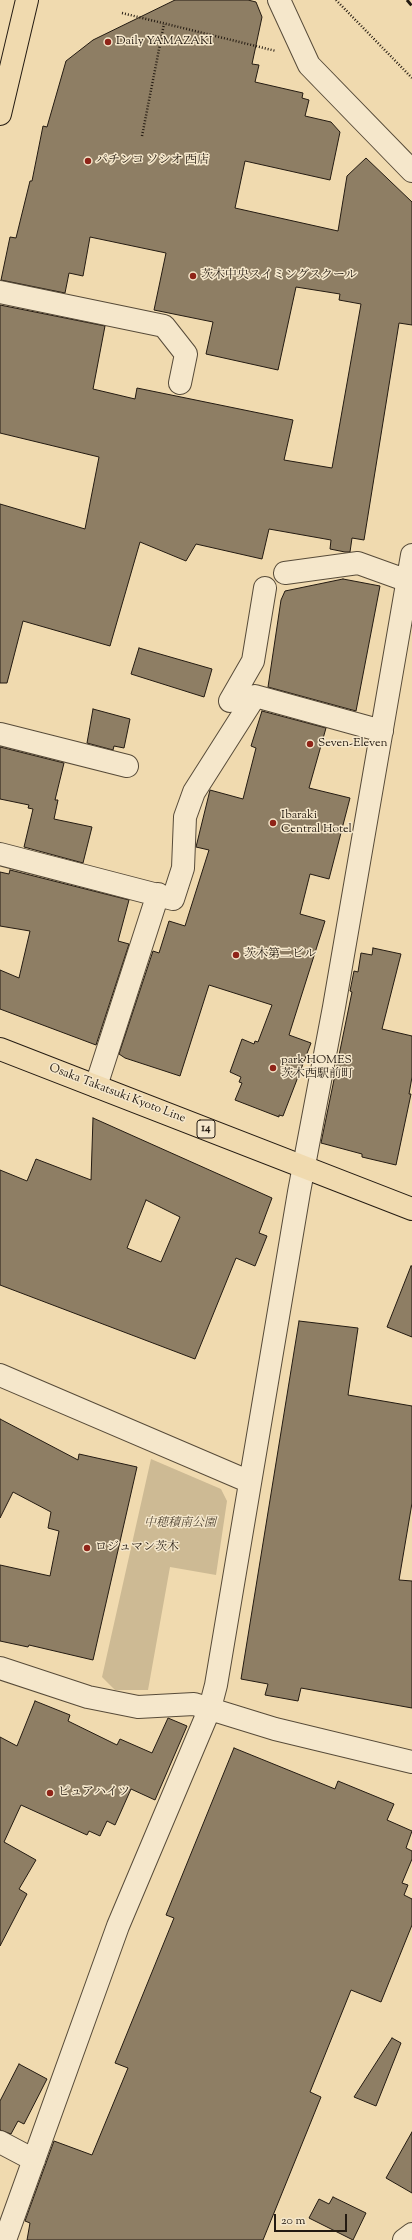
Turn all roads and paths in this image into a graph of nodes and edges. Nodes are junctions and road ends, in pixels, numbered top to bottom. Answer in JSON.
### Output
{"nodes":[{"id":1,"x":27,"y":0,"type":"edge"},
{"id":2,"x":279,"y":0,"type":"edge"},
{"id":3,"x":336,"y":0,"type":"edge"},
{"id":4,"x":122,"y":13,"type":"dead end"},
{"id":5,"x":164,"y":24,"type":"junction"},
{"id":6,"x":279,"y":52,"type":"dead end"},
{"id":7,"x":412,"y":78,"type":"edge"},
{"id":8,"x":0,"y":114,"type":"edge"},
{"id":9,"x":142,"y":136,"type":"dead end"},
{"id":10,"x":412,"y":171,"type":"edge"},
{"id":11,"x":0,"y":292,"type":"edge"},
{"id":12,"x":180,"y":383,"type":"dead end"},
{"id":13,"x":412,"y":555,"type":"edge"},
{"id":14,"x":285,"y":573,"type":"dead end"},
{"id":15,"x":408,"y":581,"type":"junction"},
{"id":16,"x":265,"y":588,"type":"dead end"},
{"id":17,"x":240,"y":696,"type":"junction"},
{"id":18,"x":382,"y":731,"type":"junction"},
{"id":19,"x":0,"y":734,"type":"edge"},
{"id":20,"x":128,"y":766,"type":"dead end"},
{"id":21,"x":0,"y":854,"type":"edge"},
{"id":22,"x":158,"y":894,"type":"junction"},
{"id":23,"x":0,"y":1049,"type":"edge"},
{"id":24,"x":96,"y":1086,"type":"junction"},
{"id":25,"x":303,"y":1166,"type":"junction"},
{"id":26,"x":412,"y":1209,"type":"edge"},
{"id":27,"x":0,"y":1375,"type":"edge"},
{"id":28,"x":250,"y":1482,"type":"junction"},
{"id":29,"x":0,"y":1668,"type":"edge"},
{"id":30,"x":210,"y":1708,"type":"junction"},
{"id":31,"x":412,"y":1762,"type":"edge"},
{"id":32,"x":0,"y":2142,"type":"edge"},
{"id":33,"x":34,"y":2160,"type":"junction"},
{"id":34,"x":5,"y":2240,"type":"edge"}],
"edges":[{"from":1,"to":8,"type":"main road"},
{"from":2,"to":10,"type":"street"},
{"from":3,"to":7,"type":"path"},
{"from":4,"to":5,"type":"path"},
{"from":5,"to":6,"type":"path"},
{"from":5,"to":9,"type":"path"},
{"from":11,"to":12,"type":"street"},
{"from":13,"to":15,"type":"street"},
{"from":14,"to":15,"type":"street"},
{"from":15,"to":18,"type":"street"},
{"from":16,"to":17,"type":"street"},
{"from":17,"to":18,"type":"street"},
{"from":17,"to":22,"type":"street"},
{"from":18,"to":25,"type":"street"},
{"from":19,"to":20,"type":"street"},
{"from":21,"to":22,"type":"street"},
{"from":22,"to":24,"type":"street"},
{"from":23,"to":24,"type":"main road","name":"Osaka Takatsuki Kyoto Line","number":"14"},
{"from":24,"to":25,"type":"main road","name":"Osaka Takatsuki Kyoto Line","number":"14"},
{"from":25,"to":26,"type":"main road","name":"Osaka Takatsuki Kyoto Line","number":"14"},
{"from":25,"to":28,"type":"street"},
{"from":27,"to":28,"type":"street"},
{"from":28,"to":30,"type":"street"},
{"from":29,"to":30,"type":"street"},
{"from":30,"to":31,"type":"street"},
{"from":30,"to":33,"type":"street"},
{"from":32,"to":33,"type":"street"},
{"from":33,"to":34,"type":"street"}]}
